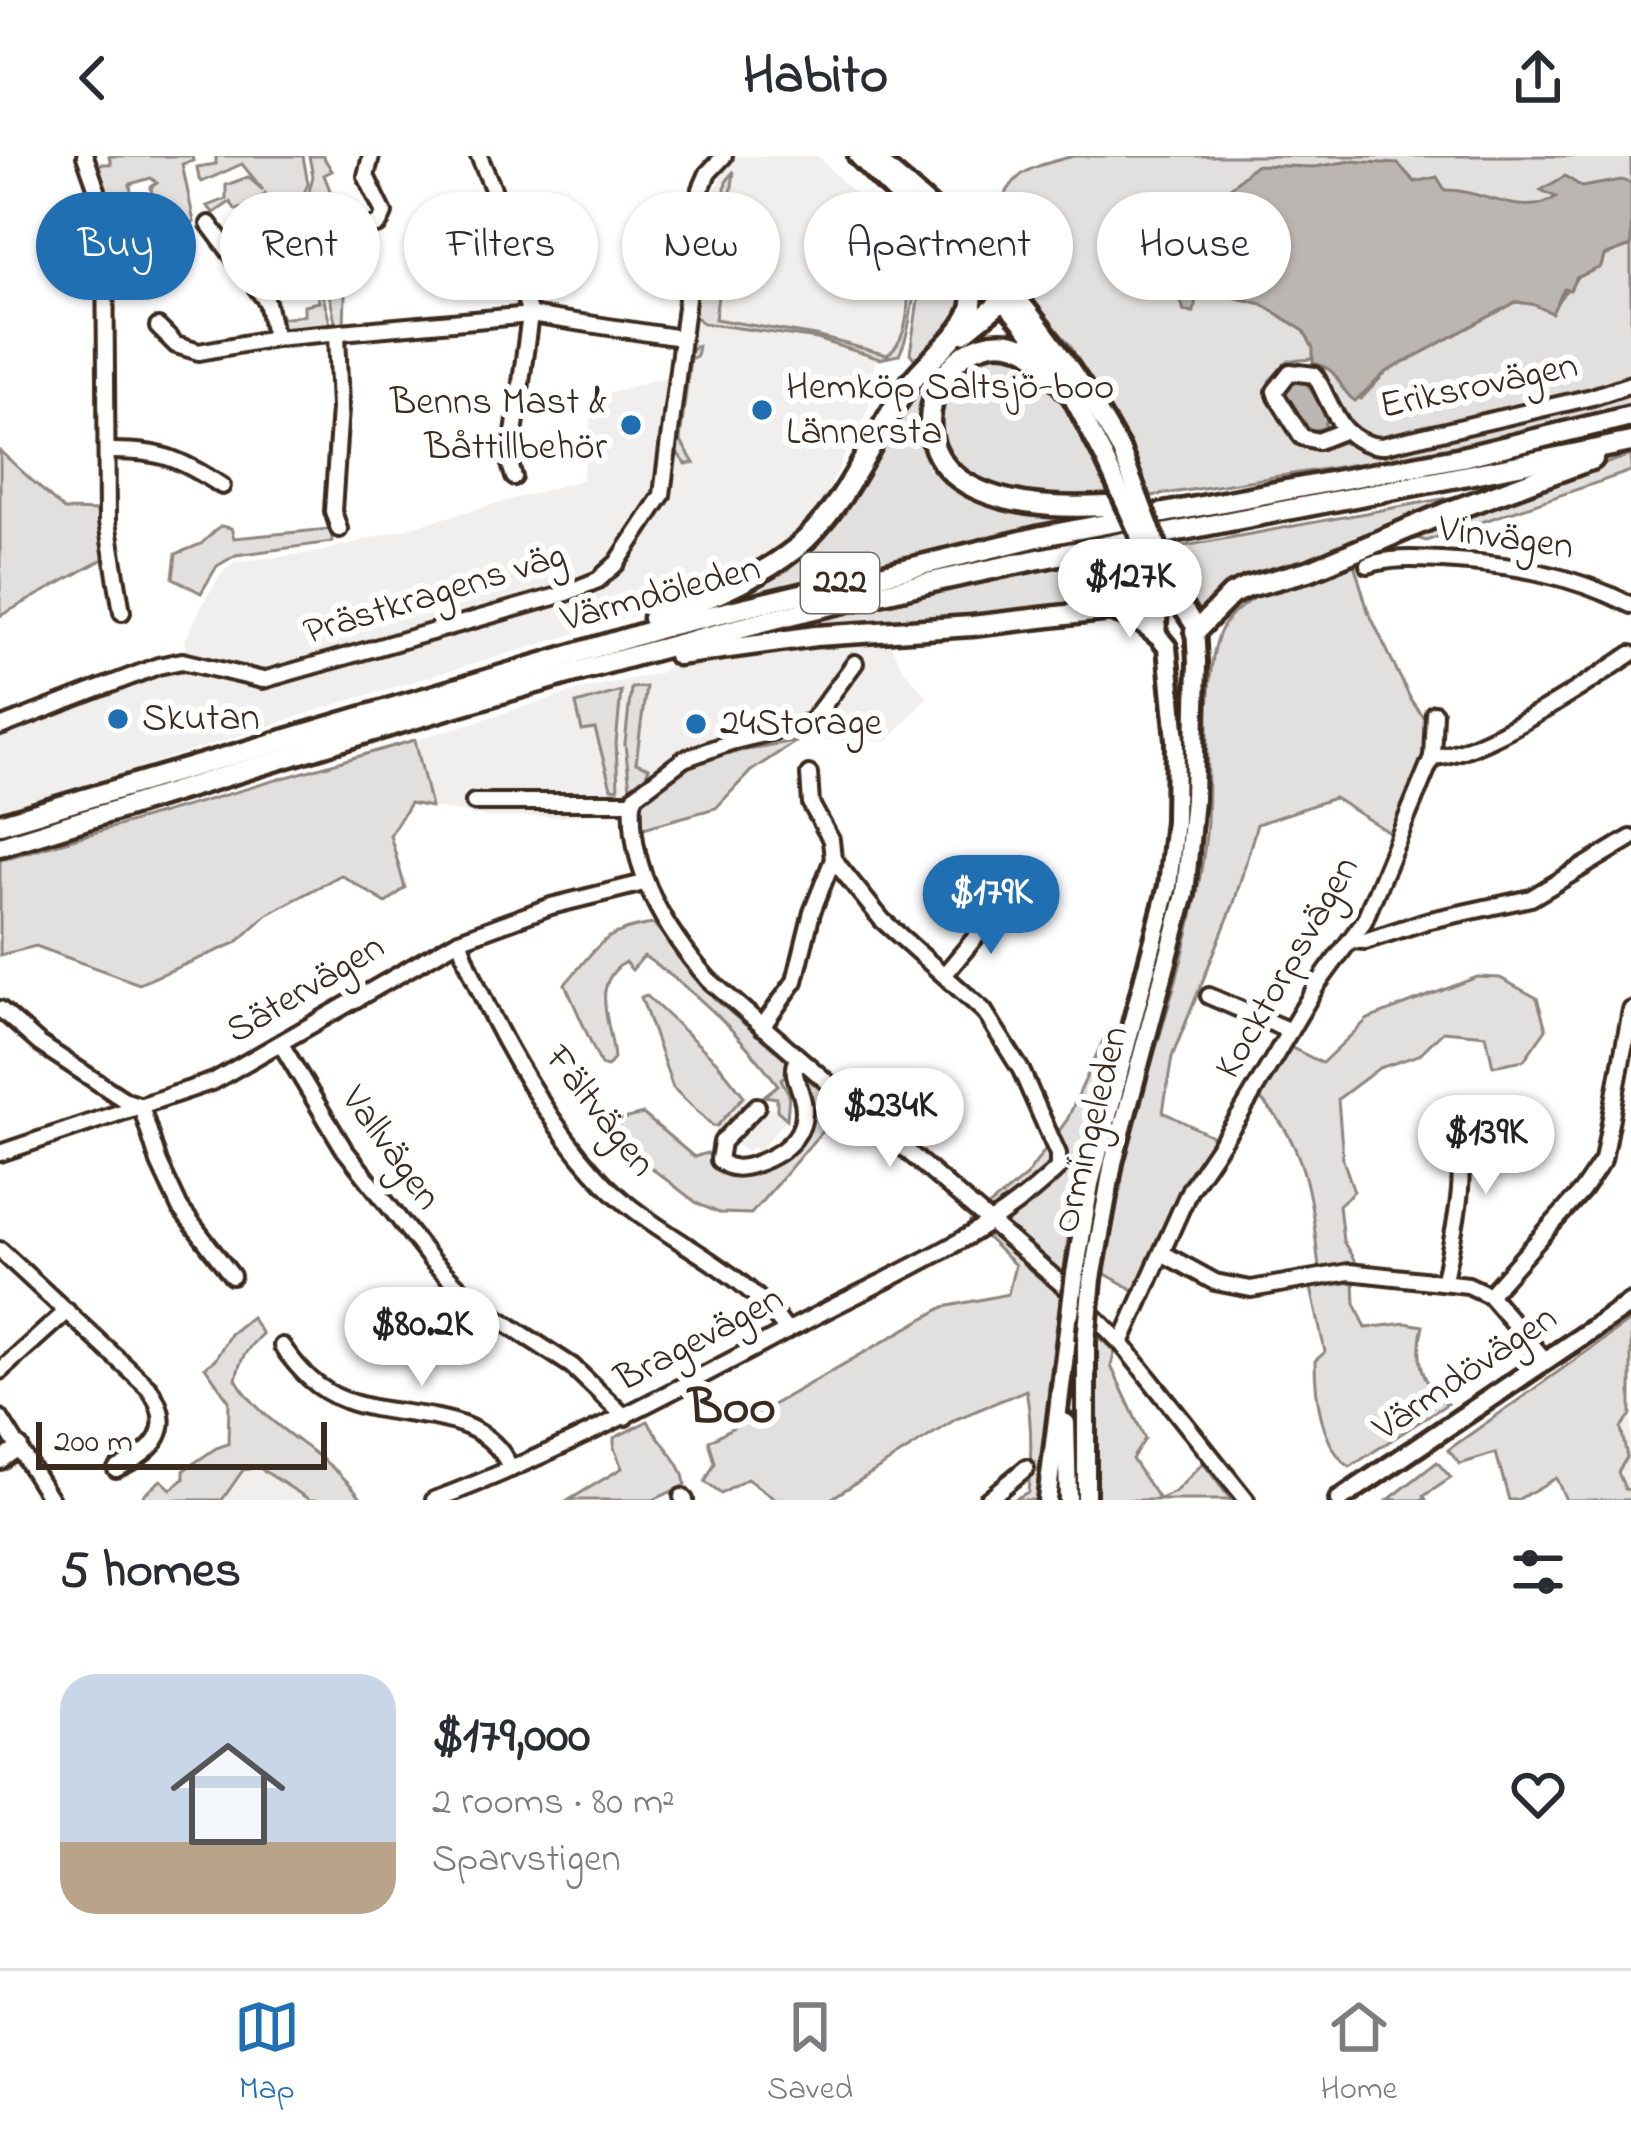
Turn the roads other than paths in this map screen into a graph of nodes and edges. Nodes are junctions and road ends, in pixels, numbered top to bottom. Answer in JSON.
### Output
{"nodes":[{"id":1,"x":86,"y":156,"type":"edge"},
{"id":2,"x":371,"y":156,"type":"edge"},
{"id":3,"x":479,"y":156,"type":"edge"},
{"id":4,"x":858,"y":156,"type":"edge"},
{"id":5,"x":871,"y":156,"type":"edge"},
{"id":6,"x":719,"y":157,"type":"edge"},
{"id":7,"x":374,"y":192,"type":"edge"},
{"id":8,"x":894,"y":192,"type":"edge"},
{"id":9,"x":209,"y":224,"type":"dead end"},
{"id":10,"x":972,"y":300,"type":"edge"},
{"id":11,"x":1010,"y":302,"type":"junction"},
{"id":12,"x":530,"y":315,"type":"junction"},
{"id":13,"x":158,"y":328,"type":"dead end"},
{"id":14,"x":337,"y":333,"type":"junction"},
{"id":15,"x":275,"y":338,"type":"junction"},
{"id":16,"x":681,"y":338,"type":"junction"},
{"id":17,"x":945,"y":357,"type":"junction"},
{"id":18,"x":1631,"y":385,"type":"edge"},
{"id":19,"x":1067,"y":391,"type":"junction"},
{"id":20,"x":1631,"y":416,"type":"edge"},
{"id":21,"x":1343,"y":431,"type":"junction"},
{"id":22,"x":1631,"y":444,"type":"edge"},
{"id":23,"x":107,"y":451,"type":"junction"},
{"id":24,"x":1112,"y":454,"type":"junction"},
{"id":25,"x":514,"y":477,"type":"dead end"},
{"id":26,"x":223,"y":486,"type":"dead end"},
{"id":27,"x":1276,"y":492,"type":"junction"},
{"id":28,"x":339,"y":529,"type":"dead end"},
{"id":29,"x":1368,"y":565,"type":"dead end"},
{"id":30,"x":1159,"y":576,"type":"junction"},
{"id":31,"x":1631,"y":605,"type":"edge"},
{"id":32,"x":122,"y":612,"type":"dead end"},
{"id":33,"x":1195,"y":633,"type":"junction"},
{"id":34,"x":1161,"y":640,"type":"junction"},
{"id":35,"x":1631,"y":654,"type":"edge"},
{"id":36,"x":569,"y":663,"type":"junction"},
{"id":37,"x":854,"y":663,"type":"dead end"},
{"id":38,"x":1434,"y":713,"type":"dead end"},
{"id":39,"x":0,"y":727,"type":"edge"},
{"id":40,"x":1432,"y":757,"type":"junction"},
{"id":41,"x":809,"y":774,"type":"dead end"},
{"id":42,"x":474,"y":802,"type":"dead end"},
{"id":43,"x":633,"y":802,"type":"junction"},
{"id":44,"x":0,"y":824,"type":"edge"},
{"id":45,"x":1631,"y":838,"type":"edge"},
{"id":46,"x":0,"y":846,"type":"edge"},
{"id":47,"x":833,"y":859,"type":"junction"},
{"id":48,"x":644,"y":883,"type":"junction"},
{"id":49,"x":999,"y":909,"type":"dead end"},
{"id":50,"x":459,"y":940,"type":"junction"},
{"id":51,"x":1352,"y":940,"type":"junction"},
{"id":52,"x":945,"y":974,"type":"junction"},
{"id":53,"x":1210,"y":995,"type":"dead end"},
{"id":54,"x":0,"y":1009,"type":"edge"},
{"id":55,"x":1631,"y":1010,"type":"edge"},
{"id":56,"x":762,"y":1027,"type":"junction"},
{"id":57,"x":1290,"y":1031,"type":"junction"},
{"id":58,"x":280,"y":1044,"type":"junction"},
{"id":59,"x":1628,"y":1048,"type":"edge"},
{"id":60,"x":798,"y":1058,"type":"junction"},
{"id":61,"x":141,"y":1106,"type":"junction"},
{"id":62,"x":757,"y":1106,"type":"dead end"},
{"id":63,"x":1452,"y":1115,"type":"dead end"},
{"id":64,"x":0,"y":1153,"type":"edge"},
{"id":65,"x":991,"y":1224,"type":"junction"},
{"id":66,"x":0,"y":1250,"type":"edge"},
{"id":67,"x":1162,"y":1253,"type":"junction"},
{"id":68,"x":232,"y":1276,"type":"dead end"},
{"id":69,"x":1084,"y":1277,"type":"junction"},
{"id":70,"x":1444,"y":1280,"type":"junction"},
{"id":71,"x":1489,"y":1295,"type":"junction"},
{"id":72,"x":1631,"y":1304,"type":"edge"},
{"id":73,"x":67,"y":1311,"type":"junction"},
{"id":74,"x":787,"y":1331,"type":"junction"},
{"id":75,"x":1073,"y":1340,"type":"junction"},
{"id":76,"x":1121,"y":1343,"type":"junction"},
{"id":77,"x":282,"y":1346,"type":"dead end"},
{"id":78,"x":1545,"y":1360,"type":"junction"},
{"id":79,"x":0,"y":1371,"type":"edge"},
{"id":80,"x":0,"y":1418,"type":"edge"},
{"id":81,"x":625,"y":1418,"type":"junction"},
{"id":82,"x":20,"y":1447,"type":"junction"},
{"id":83,"x":0,"y":1461,"type":"edge"},
{"id":84,"x":511,"y":1468,"type":"junction"},
{"id":85,"x":1026,"y":1468,"type":"dead end"},
{"id":86,"x":116,"y":1469,"type":"dead end"},
{"id":87,"x":51,"y":1500,"type":"edge"},
{"id":88,"x":434,"y":1500,"type":"edge"},
{"id":89,"x":987,"y":1500,"type":"edge"},
{"id":90,"x":1047,"y":1500,"type":"edge"},
{"id":91,"x":1068,"y":1500,"type":"edge"},
{"id":92,"x":1086,"y":1500,"type":"edge"},
{"id":93,"x":1246,"y":1500,"type":"edge"},
{"id":94,"x":1339,"y":1500,"type":"edge"}],
"edges":[{"from":1,"to":23,"type":"street"},
{"from":2,"to":7,"type":"street"},
{"from":3,"to":12,"type":"street"},
{"from":4,"to":8,"type":"main road"},
{"from":5,"to":11,"type":"main road"},
{"from":6,"to":16,"type":"street","name":"Prästkragens väg"},
{"from":9,"to":15,"type":"street"},
{"from":10,"to":17,"type":"highway"},
{"from":11,"to":17,"type":"highway"},
{"from":11,"to":19,"type":"main road","name":"Ormingeleden"},
{"from":11,"to":24,"type":"main road","name":"Ormingeleden"},
{"from":12,"to":14,"type":"street"},
{"from":12,"to":16,"type":"street"},
{"from":12,"to":25,"type":"street"},
{"from":13,"to":15,"type":"street"},
{"from":14,"to":15,"type":"street"},
{"from":14,"to":28,"type":"street"},
{"from":16,"to":39,"type":"street","name":"Prästkragens väg"},
{"from":17,"to":19,"type":"highway"},
{"from":17,"to":27,"type":"highway"},
{"from":17,"to":36,"type":"highway"},
{"from":18,"to":21,"type":"street","name":"Eriksrovägen"},
{"from":19,"to":24,"type":"main road","name":"Ormingeleden"},
{"from":20,"to":27,"type":"highway","name":"Värmdöleden","number":"222"},
{"from":21,"to":21,"type":"street","name":"Eriksrovägen"},
{"from":22,"to":33,"type":"highway"},
{"from":22,"to":36,"type":"highway","name":"Värmdöleden","number":"222"},
{"from":23,"to":26,"type":"street"},
{"from":23,"to":32,"type":"street"},
{"from":24,"to":30,"type":"main road","name":"Ormingeleden","bridge":true},
{"from":27,"to":36,"type":"highway","name":"Värmdöleden","number":"222"},
{"from":29,"to":31,"type":"street","name":"Vinvägen"},
{"from":30,"to":33,"type":"main road","name":"Ormingeleden"},
{"from":30,"to":34,"type":"main road","name":"Ormingeleden"},
{"from":33,"to":34,"type":"main road"},
{"from":33,"to":69,"type":"main road","name":"Ormingeleden"},
{"from":34,"to":36,"type":"highway"},
{"from":34,"to":69,"type":"main road","name":"Ormingeleden"},
{"from":35,"to":40,"type":"street"},
{"from":36,"to":44,"type":"highway","name":"Värmdöleden","number":"222"},
{"from":36,"to":46,"type":"highway","name":"Värmdöleden","number":"222"},
{"from":37,"to":43,"type":"street"},
{"from":38,"to":40,"type":"street","name":"Kocktorpsvägen"},
{"from":40,"to":51,"type":"street","name":"Kocktorpsvägen"},
{"from":41,"to":47,"type":"street"},
{"from":42,"to":43,"type":"street"},
{"from":43,"to":48,"type":"street"},
{"from":45,"to":51,"type":"street"},
{"from":47,"to":52,"type":"street"},
{"from":47,"to":56,"type":"street"},
{"from":48,"to":50,"type":"street","name":"Sätervägen"},
{"from":48,"to":56,"type":"street"},
{"from":49,"to":52,"type":"street"},
{"from":50,"to":58,"type":"street","name":"Sätervägen"},
{"from":50,"to":74,"type":"street","name":"Fältvägen"},
{"from":51,"to":57,"type":"street","name":"Kocktorpsvägen"},
{"from":52,"to":65,"type":"street","name":"Bragevägen"},
{"from":53,"to":57,"type":"street"},
{"from":54,"to":61,"type":"street"},
{"from":55,"to":59,"type":"street"},
{"from":56,"to":60,"type":"street"},
{"from":57,"to":67,"type":"street","name":"Kocktorpsvägen"},
{"from":58,"to":61,"type":"street","name":"Sätervägen"},
{"from":58,"to":81,"type":"street","name":"Vallvägen"},
{"from":59,"to":71,"type":"street"},
{"from":60,"to":62,"type":"street"},
{"from":60,"to":65,"type":"street"},
{"from":61,"to":64,"type":"street","name":"Sätervägen"},
{"from":61,"to":68,"type":"street"},
{"from":63,"to":70,"type":"street"},
{"from":65,"to":74,"type":"street","name":"Bragevägen"},
{"from":65,"to":76,"type":"street"},
{"from":66,"to":73,"type":"street"},
{"from":67,"to":70,"type":"street"},
{"from":67,"to":76,"type":"street","name":"Kocktorpsvägen"},
{"from":69,"to":75,"type":"main road","name":"Ormingeleden","bridge":true},
{"from":69,"to":75,"type":"main road","name":"Ormingeleden","bridge":true},
{"from":70,"to":71,"type":"street"},
{"from":71,"to":78,"type":"street"},
{"from":72,"to":78,"type":"main road","name":"Värmdövägen"},
{"from":73,"to":79,"type":"street"},
{"from":73,"to":86,"type":"street"},
{"from":74,"to":81,"type":"street","name":"Bragevägen"},
{"from":75,"to":90,"type":"main road"},
{"from":75,"to":91,"type":"main road","name":"Ormingeleden"},
{"from":75,"to":92,"type":"main road","name":"Ormingeleden"},
{"from":76,"to":93,"type":"street"},
{"from":77,"to":84,"type":"street"},
{"from":78,"to":94,"type":"main road","name":"Värmdövägen"},
{"from":80,"to":82,"type":"street"},
{"from":81,"to":84,"type":"street","name":"Bragevägen"},
{"from":82,"to":83,"type":"street"},
{"from":82,"to":87,"type":"street"},
{"from":84,"to":88,"type":"street","name":"Bragevägen"},
{"from":85,"to":89,"type":"street"}]}
